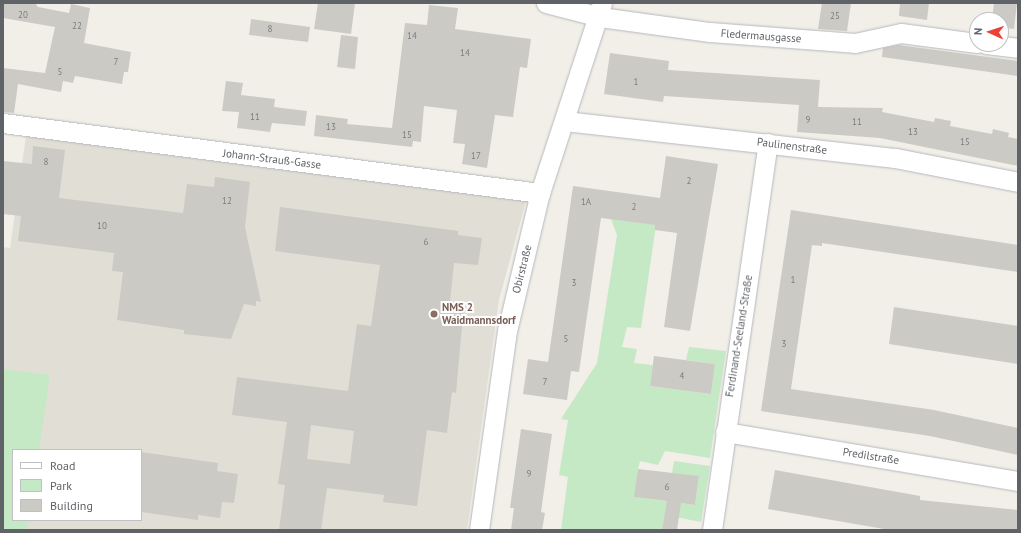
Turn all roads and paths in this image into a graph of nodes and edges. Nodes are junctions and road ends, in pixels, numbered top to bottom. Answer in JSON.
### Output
{"nodes":[{"id":1,"x":546,"y":3,"type":"edge"},
{"id":2,"x":601,"y":10,"type":"edge"},
{"id":3,"x":969,"y":42,"type":"edge"},
{"id":4,"x":565,"y":121,"type":"junction"},
{"id":5,"x":3,"y":123,"type":"edge"},
{"id":6,"x":768,"y":143,"type":"junction"},
{"id":7,"x":1018,"y":182,"type":"edge"},
{"id":8,"x":540,"y":193,"type":"junction"},
{"id":9,"x":724,"y":432,"type":"junction"},
{"id":10,"x":1018,"y":481,"type":"edge"},
{"id":11,"x":479,"y":530,"type":"edge"},
{"id":12,"x":712,"y":530,"type":"edge"}],
"edges":[{"from":1,"to":2,"type":"street","name":"Fledermausgasse"},
{"from":2,"to":3,"type":"street","name":"Fledermausgasse"},
{"from":2,"to":4,"type":"street","name":"Obirstraße"},
{"from":4,"to":6,"type":"street","name":"Paulinenstraße"},
{"from":4,"to":8,"type":"street","name":"Obirstraße"},
{"from":5,"to":8,"type":"street","name":"Johann-Strauß-Gasse"},
{"from":6,"to":7,"type":"street","name":"Paulinenstraße"},
{"from":6,"to":9,"type":"street","name":"Ferdinand-Seeland-Straße"},
{"from":8,"to":11,"type":"street","name":"Obirstraße"},
{"from":9,"to":10,"type":"street","name":"Predilstraße"},
{"from":9,"to":12,"type":"street","name":"Ferdinand-Seeland-Straße"}]}
